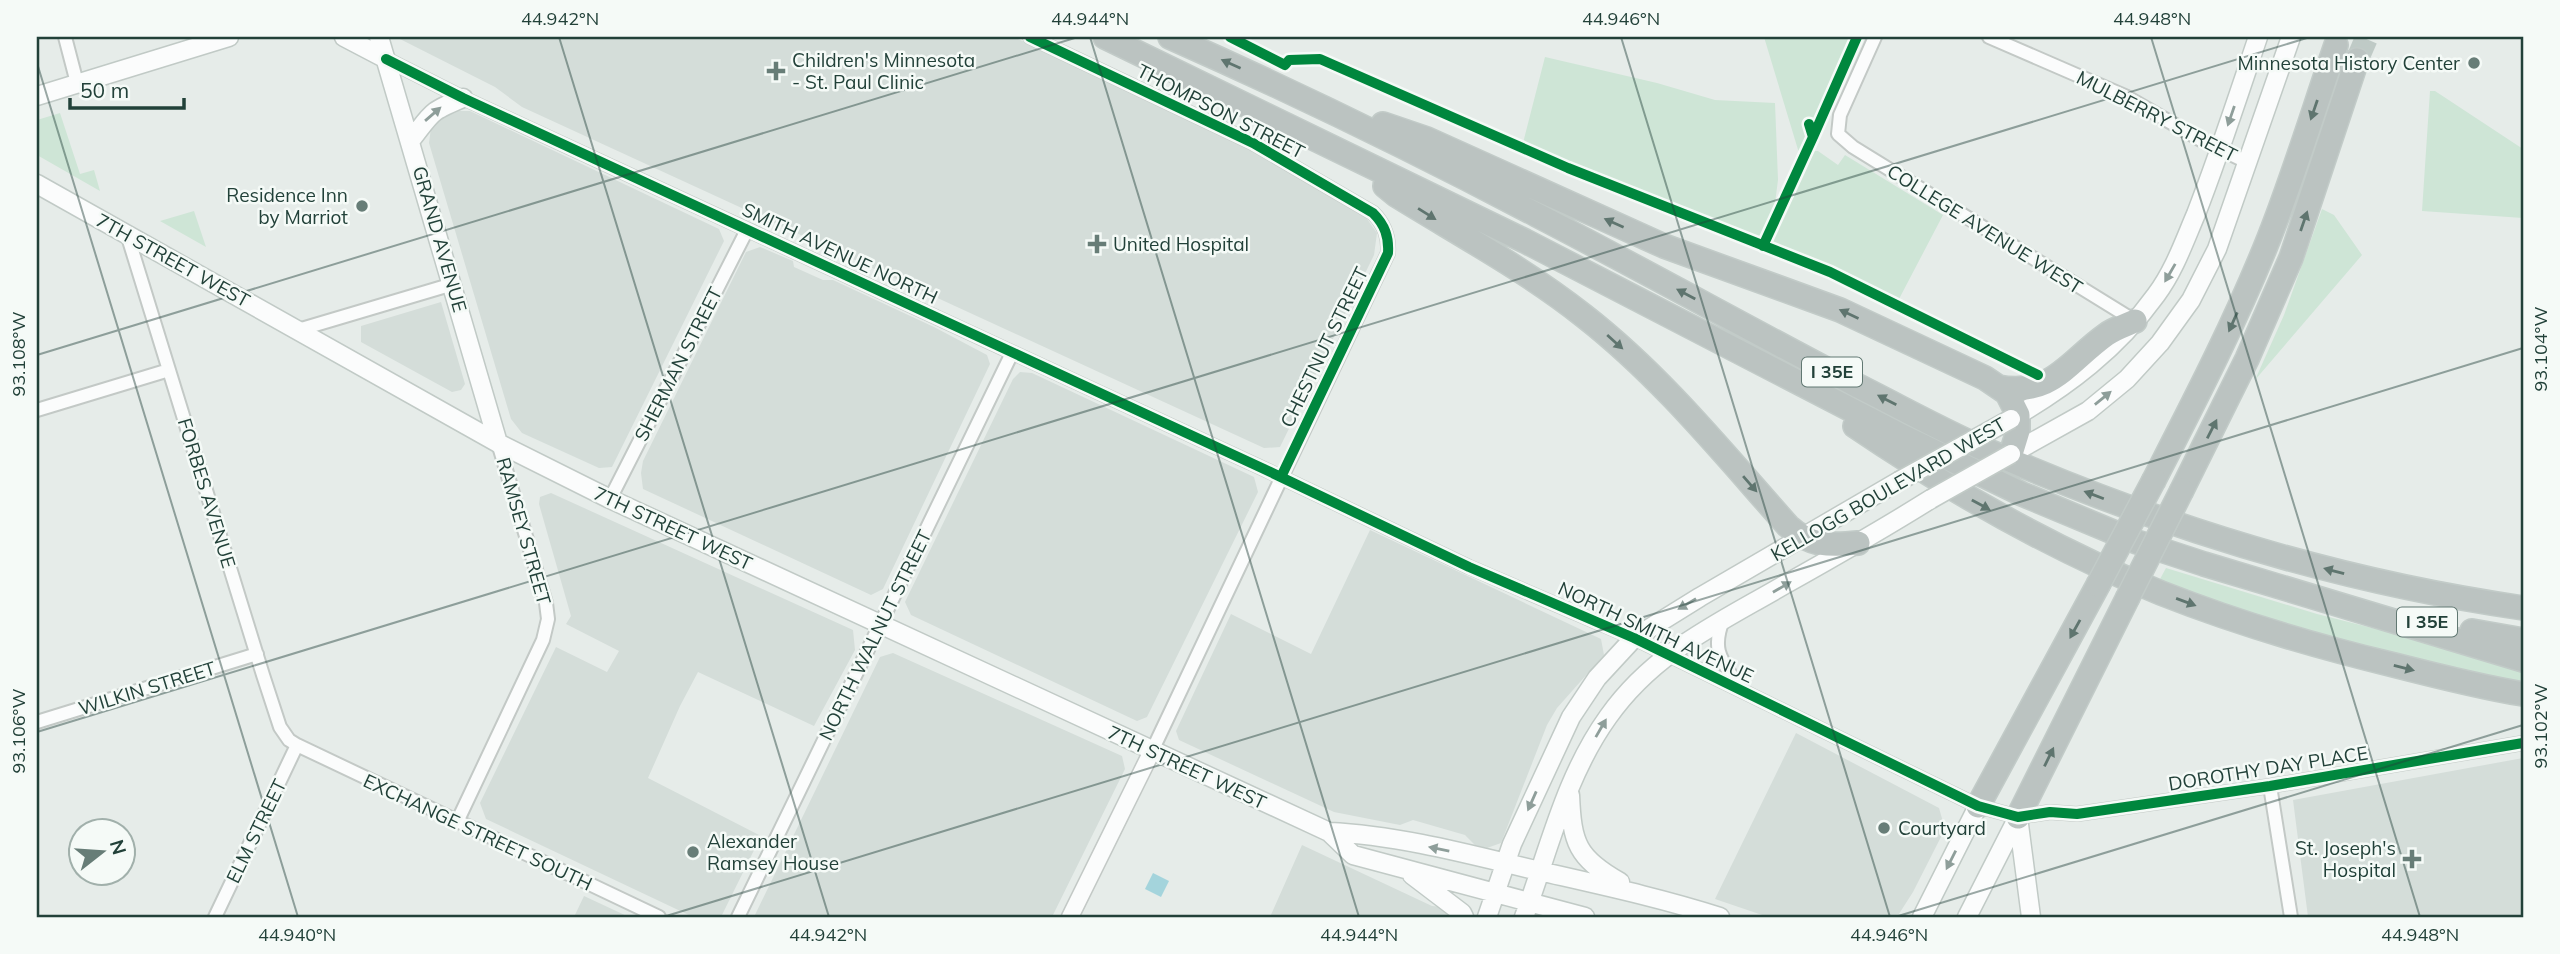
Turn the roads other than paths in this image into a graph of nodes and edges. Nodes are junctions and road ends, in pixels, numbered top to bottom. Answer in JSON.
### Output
{"nodes":[{"id":1,"x":65,"y":37,"type":"edge"},
{"id":2,"x":229,"y":37,"type":"edge"},
{"id":3,"x":344,"y":37,"type":"edge"},
{"id":4,"x":379,"y":37,"type":"edge"},
{"id":5,"x":1030,"y":37,"type":"edge"},
{"id":6,"x":1105,"y":37,"type":"edge"},
{"id":7,"x":1170,"y":37,"type":"edge"},
{"id":8,"x":1875,"y":37,"type":"edge"},
{"id":9,"x":1989,"y":37,"type":"edge"},
{"id":10,"x":2258,"y":37,"type":"edge"},
{"id":11,"x":2291,"y":37,"type":"edge"},
{"id":12,"x":2336,"y":45,"type":"tunnel mouth"},
{"id":13,"x":386,"y":59,"type":"junction"},
{"id":14,"x":2357,"y":60,"type":"tunnel mouth"},
{"id":15,"x":77,"y":83,"type":"junction"},
{"id":16,"x":1291,"y":91,"type":"junction"},
{"id":17,"x":37,"y":96,"type":"edge"},
{"id":18,"x":463,"y":98,"type":"junction"},
{"id":19,"x":411,"y":140,"type":"junction"},
{"id":20,"x":2219,"y":149,"type":"junction"},
{"id":21,"x":1353,"y":159,"type":"junction"},
{"id":22,"x":2247,"y":162,"type":"junction"},
{"id":23,"x":37,"y":184,"type":"edge"},
{"id":24,"x":747,"y":230,"type":"junction"},
{"id":25,"x":1386,"y":232,"type":"joint"},
{"id":26,"x":127,"y":234,"type":"junction"},
{"id":27,"x":453,"y":284,"type":"junction"},
{"id":28,"x":2135,"y":321,"type":"junction"},
{"id":29,"x":298,"y":330,"type":"junction"},
{"id":30,"x":1012,"y":353,"type":"junction"},
{"id":31,"x":1758,"y":363,"type":"junction"},
{"id":32,"x":169,"y":370,"type":"junction"},
{"id":33,"x":1998,"y":387,"type":"junction"},
{"id":34,"x":37,"y":410,"type":"edge"},
{"id":35,"x":2016,"y":420,"type":"junction"},
{"id":36,"x":498,"y":443,"type":"junction"},
{"id":37,"x":2011,"y":454,"type":"junction"},
{"id":38,"x":1281,"y":477,"type":"junction"},
{"id":39,"x":610,"y":499,"type":"junction"},
{"id":40,"x":1801,"y":538,"type":"junction"},
{"id":41,"x":1858,"y":543,"type":"junction"},
{"id":42,"x":2400,"y":587,"type":"junction"},
{"id":43,"x":2523,"y":595,"type":"edge"},
{"id":44,"x":2332,"y":601,"type":"junction"},
{"id":45,"x":2523,"y":608,"type":"edge"},
{"id":46,"x":1723,"y":620,"type":"junction"},
{"id":47,"x":879,"y":623,"type":"junction"},
{"id":48,"x":1634,"y":638,"type":"junction"},
{"id":49,"x":2523,"y":640,"type":"edge"},
{"id":50,"x":257,"y":654,"type":"junction"},
{"id":51,"x":1667,"y":654,"type":"junction"},
{"id":52,"x":2523,"y":660,"type":"edge"},
{"id":53,"x":1740,"y":689,"type":"junction"},
{"id":54,"x":2523,"y":694,"type":"edge"},
{"id":55,"x":37,"y":722,"type":"edge"},
{"id":56,"x":2523,"y":743,"type":"edge"},
{"id":57,"x":297,"y":745,"type":"junction"},
{"id":58,"x":1152,"y":751,"type":"junction"},
{"id":59,"x":2270,"y":786,"type":"junction"},
{"id":60,"x":1570,"y":788,"type":"junction"},
{"id":61,"x":1978,"y":806,"type":"junction"},
{"id":62,"x":2018,"y":817,"type":"junction"},
{"id":63,"x":457,"y":822,"type":"junction"},
{"id":64,"x":1329,"y":832,"type":"junction"},
{"id":65,"x":1506,"y":862,"type":"junction"},
{"id":66,"x":1403,"y":869,"type":"junction"},
{"id":67,"x":1540,"y":871,"type":"junction"},
{"id":68,"x":1636,"y":892,"type":"junction"},
{"id":69,"x":1495,"y":893,"type":"junction"},
{"id":70,"x":1527,"y":909,"type":"edge"},
{"id":71,"x":1487,"y":916,"type":"edge"},
{"id":72,"x":1922,"y":916,"type":"edge"},
{"id":73,"x":215,"y":917,"type":"edge"},
{"id":74,"x":659,"y":917,"type":"edge"},
{"id":75,"x":738,"y":917,"type":"edge"},
{"id":76,"x":1070,"y":917,"type":"edge"},
{"id":77,"x":1464,"y":917,"type":"edge"},
{"id":78,"x":1585,"y":917,"type":"edge"},
{"id":79,"x":1720,"y":917,"type":"edge"},
{"id":80,"x":1967,"y":917,"type":"edge"},
{"id":81,"x":2031,"y":917,"type":"edge"},
{"id":82,"x":2291,"y":917,"type":"edge"}],
"edges":[{"from":1,"to":15,"type":"street"},
{"from":2,"to":15,"type":"main road"},
{"from":3,"to":13,"type":"main road"},
{"from":4,"to":13,"type":"main road","name":"GRAND AVENUE"},
{"from":5,"to":25,"type":"street","name":"THOMPSON STREET"},
{"from":6,"to":21,"type":"highway","number":"I 35E"},
{"from":16,"to":7,"type":"highway","number":"I 35E","one_way":true},
{"from":8,"to":28,"type":"street","name":"COLLEGE AVENUE WEST"},
{"from":9,"to":20,"type":"street","name":"MULBERRY STREET"},
{"from":10,"to":20,"type":"main road","name":"KELLOGG BOULEVARD WEST","one_way":true},
{"from":11,"to":22,"type":"main road"},
{"from":12,"to":61,"type":"highway","one_way":true,"bridge":true},
{"from":13,"to":18,"type":"street","name":"SMITH AVENUE NORTH"},
{"from":13,"to":19,"type":"main road","name":"GRAND AVENUE"},
{"from":62,"to":14,"type":"highway","one_way":true,"bridge":true},
{"from":15,"to":17,"type":"main road"},
{"from":33,"to":16,"type":"highway","one_way":true},
{"from":42,"to":16,"type":"highway","number":"I 35E","one_way":true},
{"from":19,"to":18,"type":"main road","one_way":true},
{"from":18,"to":24,"type":"street","name":"SMITH AVENUE NORTH"},
{"from":19,"to":27,"type":"main road","name":"GRAND AVENUE"},
{"from":20,"to":22,"type":"street","name":"MULBERRY STREET"},
{"from":20,"to":28,"type":"main road","name":"KELLOGG BOULEVARD WEST","one_way":true},
{"from":21,"to":31,"type":"highway","number":"I 35E"},
{"from":21,"to":40,"type":"highway","one_way":true},
{"from":37,"to":22,"type":"main road","name":"KELLOGG BOULEVARD WEST","one_way":true},
{"from":23,"to":26,"type":"main road","name":"7TH STREET WEST"},
{"from":24,"to":30,"type":"street","name":"SMITH AVENUE NORTH"},
{"from":24,"to":39,"type":"street","name":"SHERMAN STREET"},
{"from":25,"to":38,"type":"street","name":"CHESTNUT STREET"},
{"from":26,"to":29,"type":"main road","name":"7TH STREET WEST"},
{"from":26,"to":32,"type":"street","name":"FORBES AVENUE"},
{"from":27,"to":29,"type":"street"},
{"from":27,"to":36,"type":"main road","name":"GRAND AVENUE"},
{"from":28,"to":33,"type":"highway"},
{"from":28,"to":35,"type":"main road","name":"KELLOGG BOULEVARD WEST"},
{"from":29,"to":36,"type":"main road","name":"7TH STREET WEST"},
{"from":30,"to":38,"type":"street","name":"SMITH AVENUE NORTH"},
{"from":30,"to":47,"type":"street","name":"NORTH WALNUT STREET"},
{"from":31,"to":44,"type":"highway","number":"I 35E"},
{"from":31,"to":54,"type":"highway","one_way":true},
{"from":32,"to":34,"type":"street"},
{"from":32,"to":50,"type":"street","name":"FORBES AVENUE"},
{"from":33,"to":35,"type":"highway"},
{"from":35,"to":37,"type":"highway"},
{"from":35,"to":40,"type":"main road","name":"KELLOGG BOULEVARD WEST","bridge":true},
{"from":36,"to":39,"type":"main road","name":"7TH STREET WEST"},
{"from":36,"to":63,"type":"street","name":"RAMSEY STREET"},
{"from":37,"to":41,"type":"main road","name":"KELLOGG BOULEVARD WEST","bridge":true},
{"from":38,"to":48,"type":"street","name":"NORTH SMITH AVENUE"},
{"from":38,"to":58,"type":"street","name":"CHESTNUT STREET"},
{"from":39,"to":47,"type":"main road","name":"7TH STREET WEST"},
{"from":40,"to":41,"type":"highway"},
{"from":40,"to":48,"type":"main road","name":"KELLOGG BOULEVARD WEST","one_way":true},
{"from":46,"to":41,"type":"main road","name":"KELLOGG BOULEVARD WEST","one_way":true},
{"from":42,"to":43,"type":"highway"},
{"from":42,"to":45,"type":"highway","number":"I 35E"},
{"from":44,"to":49,"type":"highway","number":"I 35E"},
{"from":44,"to":52,"type":"highway"},
{"from":46,"to":51,"type":"main road","name":"KELLOGG BOULEVARD WEST"},
{"from":46,"to":53,"type":"street"},
{"from":47,"to":58,"type":"main road","name":"7TH STREET WEST"},
{"from":47,"to":75,"type":"street","name":"NORTH WALNUT STREET"},
{"from":48,"to":51,"type":"street","name":"NORTH SMITH AVENUE"},
{"from":48,"to":65,"type":"main road","name":"KELLOGG BOULEVARD WEST","one_way":true},
{"from":50,"to":55,"type":"street","name":"WILKIN STREET"},
{"from":50,"to":57,"type":"street","name":"FORBES AVENUE"},
{"from":51,"to":53,"type":"street","name":"NORTH SMITH AVENUE"},
{"from":60,"to":51,"type":"main road","name":"KELLOGG BOULEVARD WEST","one_way":true},
{"from":53,"to":61,"type":"street","name":"NORTH SMITH AVENUE"},
{"from":56,"to":59,"type":"street","name":"DOROTHY DAY PLACE"},
{"from":57,"to":63,"type":"street","name":"EXCHANGE STREET SOUTH"},
{"from":57,"to":73,"type":"street","name":"ELM STREET"},
{"from":58,"to":64,"type":"main road","name":"7TH STREET WEST"},
{"from":58,"to":76,"type":"street","name":"CHESTNUT STREET"},
{"from":59,"to":62,"type":"street","name":"DOROTHY DAY PLACE"},
{"from":59,"to":82,"type":"street"},
{"from":60,"to":67,"type":"main road","name":"KELLOGG BOULEVARD WEST"},
{"from":60,"to":68,"type":"main road"},
{"from":61,"to":62,"type":"street","name":"NORTH SMITH AVENUE"},
{"from":61,"to":72,"type":"main road","one_way":true},
{"from":62,"to":80,"type":"main road"},
{"from":62,"to":81,"type":"main road"},
{"from":63,"to":74,"type":"street","name":"EXCHANGE STREET SOUTH"},
{"from":65,"to":64,"type":"main road","name":"7TH STREET WEST","one_way":true},
{"from":64,"to":66,"type":"main road","name":"7TH STREET WEST"},
{"from":65,"to":67,"type":"main road","name":"7TH STREET WEST"},
{"from":65,"to":69,"type":"main road","name":"KELLOGG BOULEVARD WEST"},
{"from":66,"to":69,"type":"main road","name":"7TH STREET WEST"},
{"from":66,"to":77,"type":"main road"},
{"from":67,"to":68,"type":"main road","name":"7TH STREET WEST"},
{"from":67,"to":70,"type":"main road","name":"KELLOGG BOULEVARD WEST"},
{"from":68,"to":79,"type":"main road","name":"7TH STREET WEST"},
{"from":69,"to":70,"type":"main road","name":"7TH STREET WEST"},
{"from":69,"to":71,"type":"main road","name":"KELLOGG BOULEVARD WEST"},
{"from":70,"to":78,"type":"main road","name":"7TH STREET WEST"}]}
